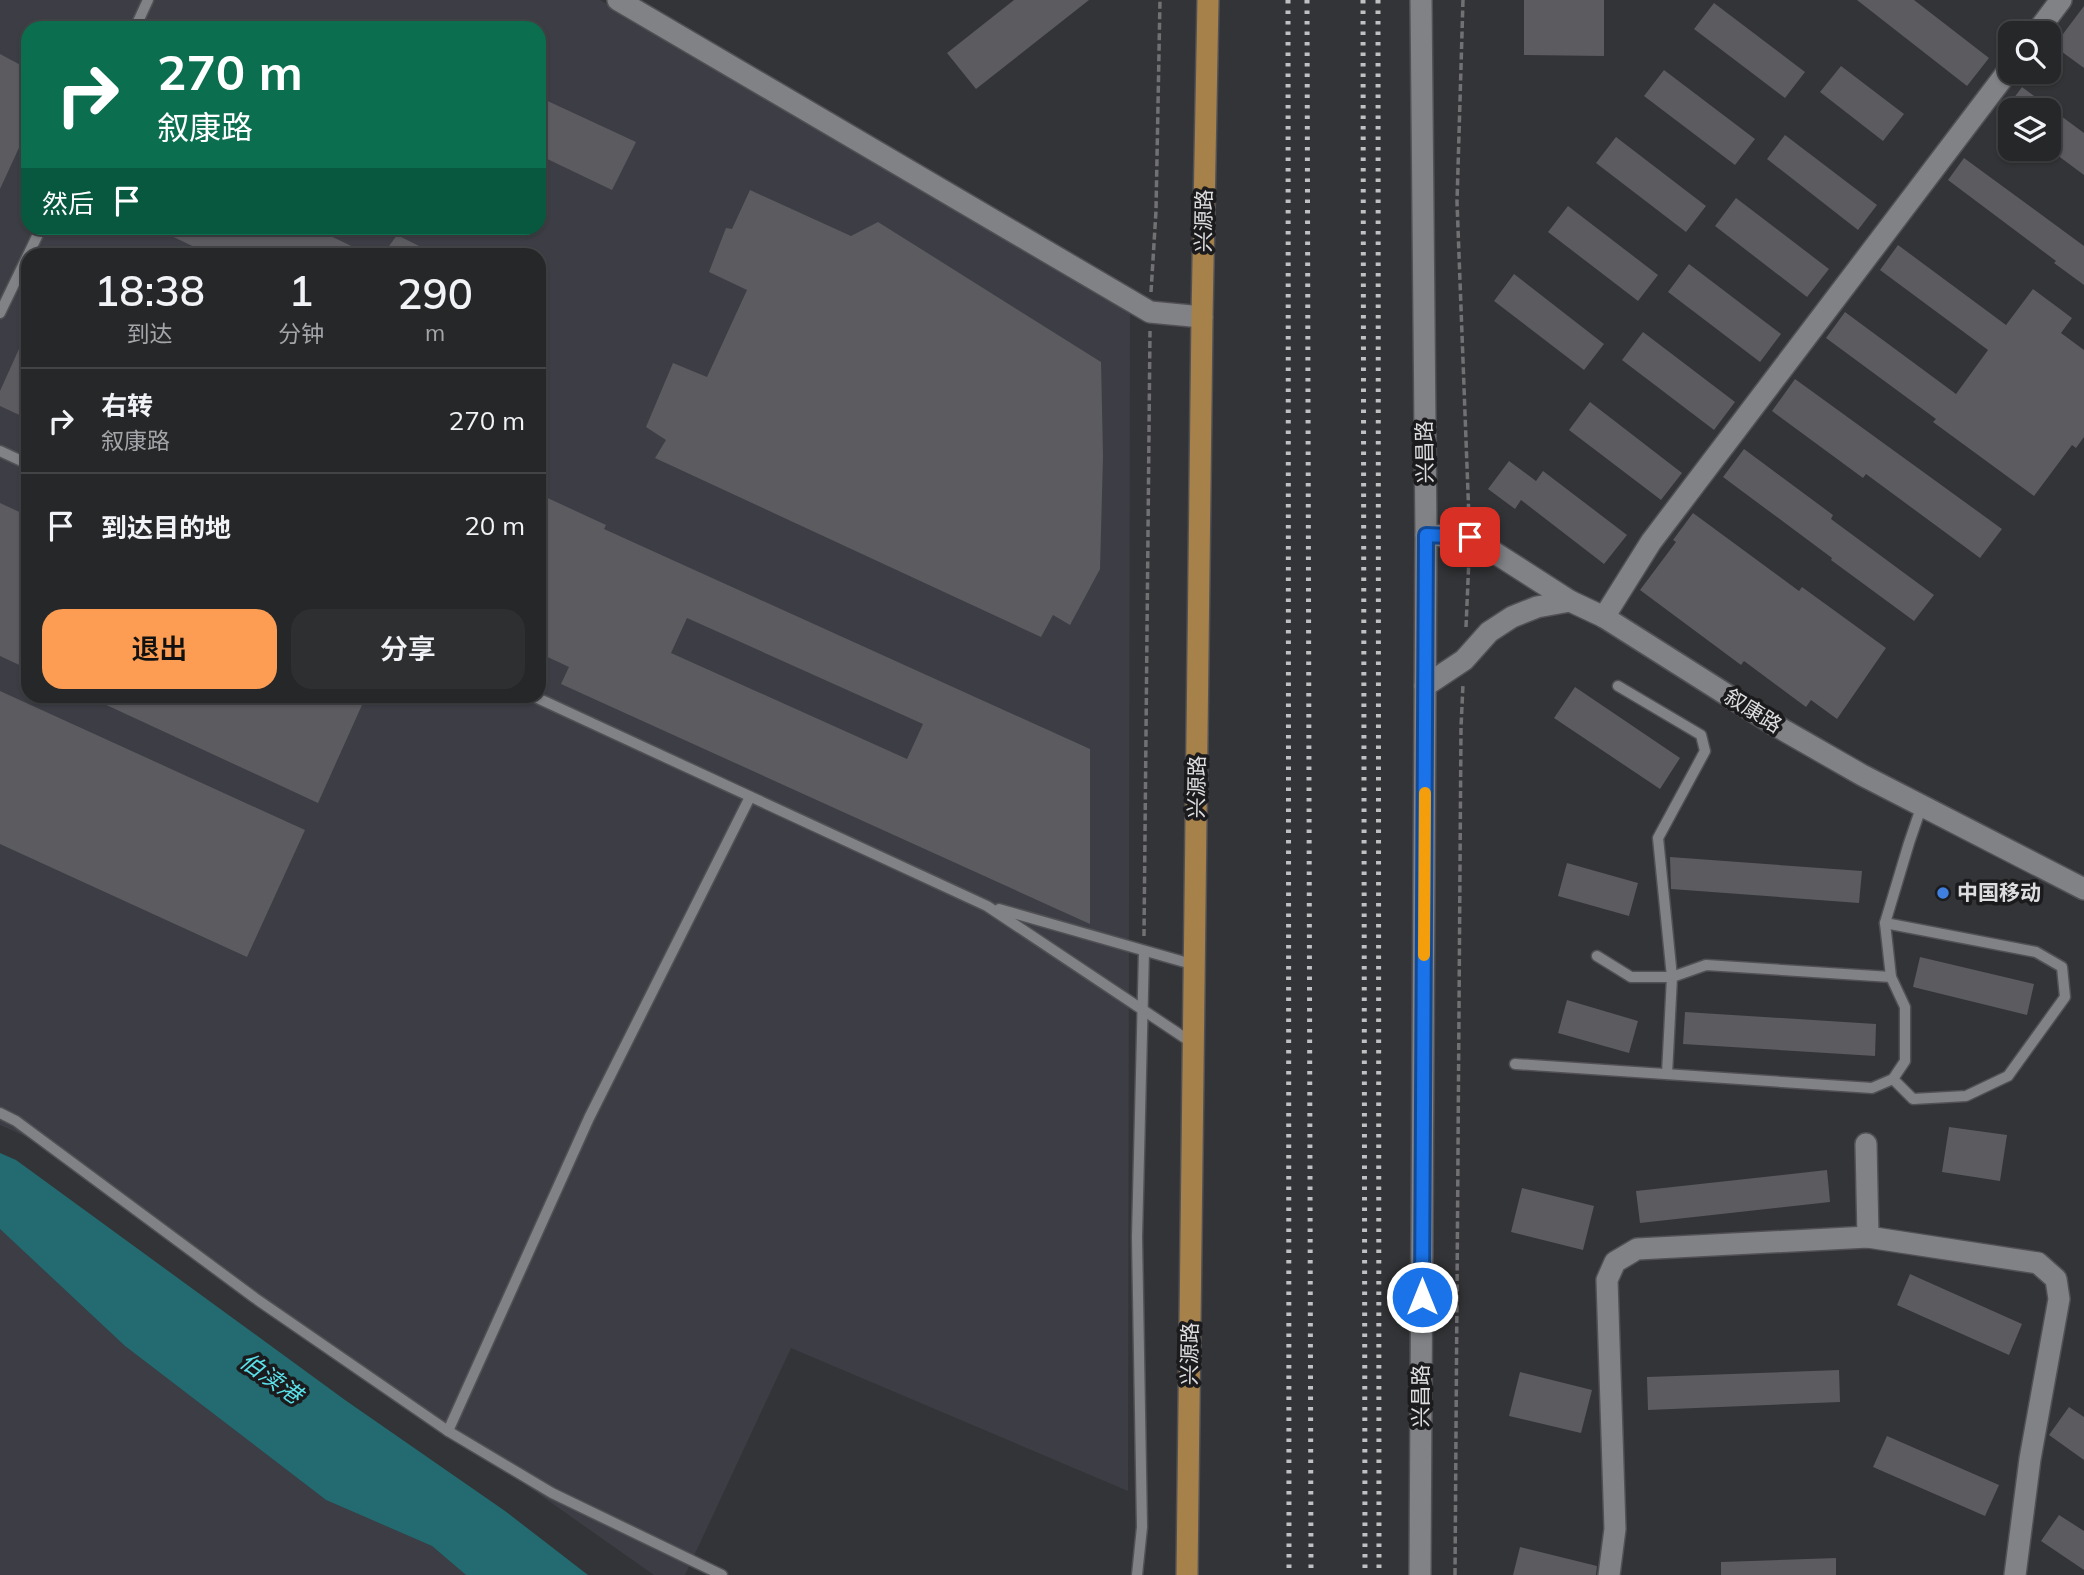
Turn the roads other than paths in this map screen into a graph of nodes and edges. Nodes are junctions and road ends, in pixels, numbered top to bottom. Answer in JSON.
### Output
{"nodes":[{"id":1,"x":148,"y":0,"type":"edge"},
{"id":2,"x":618,"y":0,"type":"edge"},
{"id":3,"x":1208,"y":0,"type":"edge"},
{"id":4,"x":1421,"y":0,"type":"edge"},
{"id":5,"x":2061,"y":0,"type":"edge"},
{"id":6,"x":138,"y":21,"type":"edge"},
{"id":7,"x":2045,"y":21,"type":"edge"},
{"id":8,"x":1998,"y":83,"type":"edge"},
{"id":9,"x":21,"y":269,"type":"edge"},
{"id":10,"x":0,"y":313,"type":"edge"},
{"id":11,"x":1202,"y":317,"type":"junction"},
{"id":12,"x":0,"y":451,"type":"edge"},
{"id":13,"x":21,"y":461,"type":"edge"},
{"id":14,"x":1426,"y":535,"type":"junction"},
{"id":15,"x":1570,"y":601,"type":"junction"},
{"id":16,"x":1604,"y":617,"type":"junction"},
{"id":17,"x":1425,"y":686,"type":"junction"},
{"id":18,"x":1618,"y":686,"type":"dead end"},
{"id":19,"x":546,"y":702,"type":"edge"},
{"id":20,"x":750,"y":797,"type":"junction"},
{"id":21,"x":1923,"y":804,"type":"junction"},
{"id":22,"x":2084,"y":889,"type":"edge"},
{"id":23,"x":987,"y":906,"type":"junction"},
{"id":24,"x":1885,"y":923,"type":"junction"},
{"id":25,"x":1144,"y":951,"type":"junction"},
{"id":26,"x":1597,"y":956,"type":"dead end"},
{"id":27,"x":1195,"y":965,"type":"junction"},
{"id":28,"x":1672,"y":977,"type":"junction"},
{"id":29,"x":1891,"y":977,"type":"junction"},
{"id":30,"x":1143,"y":1011,"type":"junction"},
{"id":31,"x":1194,"y":1044,"type":"junction"},
{"id":32,"x":1515,"y":1064,"type":"dead end"},
{"id":33,"x":1667,"y":1074,"type":"junction"},
{"id":34,"x":1893,"y":1079,"type":"junction"},
{"id":35,"x":0,"y":1113,"type":"edge"},
{"id":36,"x":1866,"y":1144,"type":"dead end"},
{"id":37,"x":1868,"y":1237,"type":"junction"},
{"id":38,"x":448,"y":1430,"type":"junction"},
{"id":39,"x":722,"y":1575,"type":"edge"},
{"id":40,"x":1137,"y":1575,"type":"edge"},
{"id":41,"x":1187,"y":1575,"type":"edge"},
{"id":42,"x":1420,"y":1575,"type":"edge"},
{"id":43,"x":1609,"y":1575,"type":"edge"},
{"id":44,"x":2015,"y":1575,"type":"edge"}],
"edges":[{"from":1,"to":6,"type":"lane"},
{"from":2,"to":11,"type":"street"},
{"from":3,"to":11,"type":"main road","name":"兴源路"},
{"from":4,"to":14,"type":"street","name":"兴昌路"},
{"from":5,"to":7,"type":"street"},
{"from":8,"to":16,"type":"street"},
{"from":9,"to":10,"type":"lane"},
{"from":11,"to":27,"type":"main road","name":"兴源路"},
{"from":12,"to":13,"type":"lane"},
{"from":14,"to":15,"type":"street","name":"叙康路"},
{"from":14,"to":17,"type":"street","name":"兴昌路"},
{"from":15,"to":16,"type":"street","name":"叙康路"},
{"from":15,"to":17,"type":"street"},
{"from":16,"to":21,"type":"street","name":"叙康路"},
{"from":17,"to":42,"type":"street","name":"兴昌路"},
{"from":18,"to":28,"type":"lane"},
{"from":19,"to":20,"type":"lane"},
{"from":20,"to":23,"type":"lane"},
{"from":20,"to":38,"type":"lane"},
{"from":21,"to":22,"type":"street","name":"叙康路"},
{"from":21,"to":24,"type":"lane"},
{"from":23,"to":25,"type":"lane"},
{"from":23,"to":30,"type":"lane"},
{"from":24,"to":29,"type":"lane"},
{"from":24,"to":34,"type":"lane"},
{"from":25,"to":27,"type":"lane"},
{"from":25,"to":30,"type":"lane"},
{"from":26,"to":28,"type":"lane"},
{"from":27,"to":31,"type":"main road","name":"兴源路"},
{"from":28,"to":29,"type":"lane"},
{"from":28,"to":33,"type":"lane"},
{"from":29,"to":34,"type":"lane"},
{"from":30,"to":31,"type":"lane"},
{"from":30,"to":40,"type":"lane"},
{"from":31,"to":41,"type":"main road","name":"兴源路"},
{"from":32,"to":33,"type":"lane"},
{"from":33,"to":34,"type":"lane"},
{"from":35,"to":38,"type":"lane"},
{"from":36,"to":37,"type":"street"},
{"from":37,"to":43,"type":"street"},
{"from":37,"to":44,"type":"street"},
{"from":38,"to":39,"type":"lane"}]}
